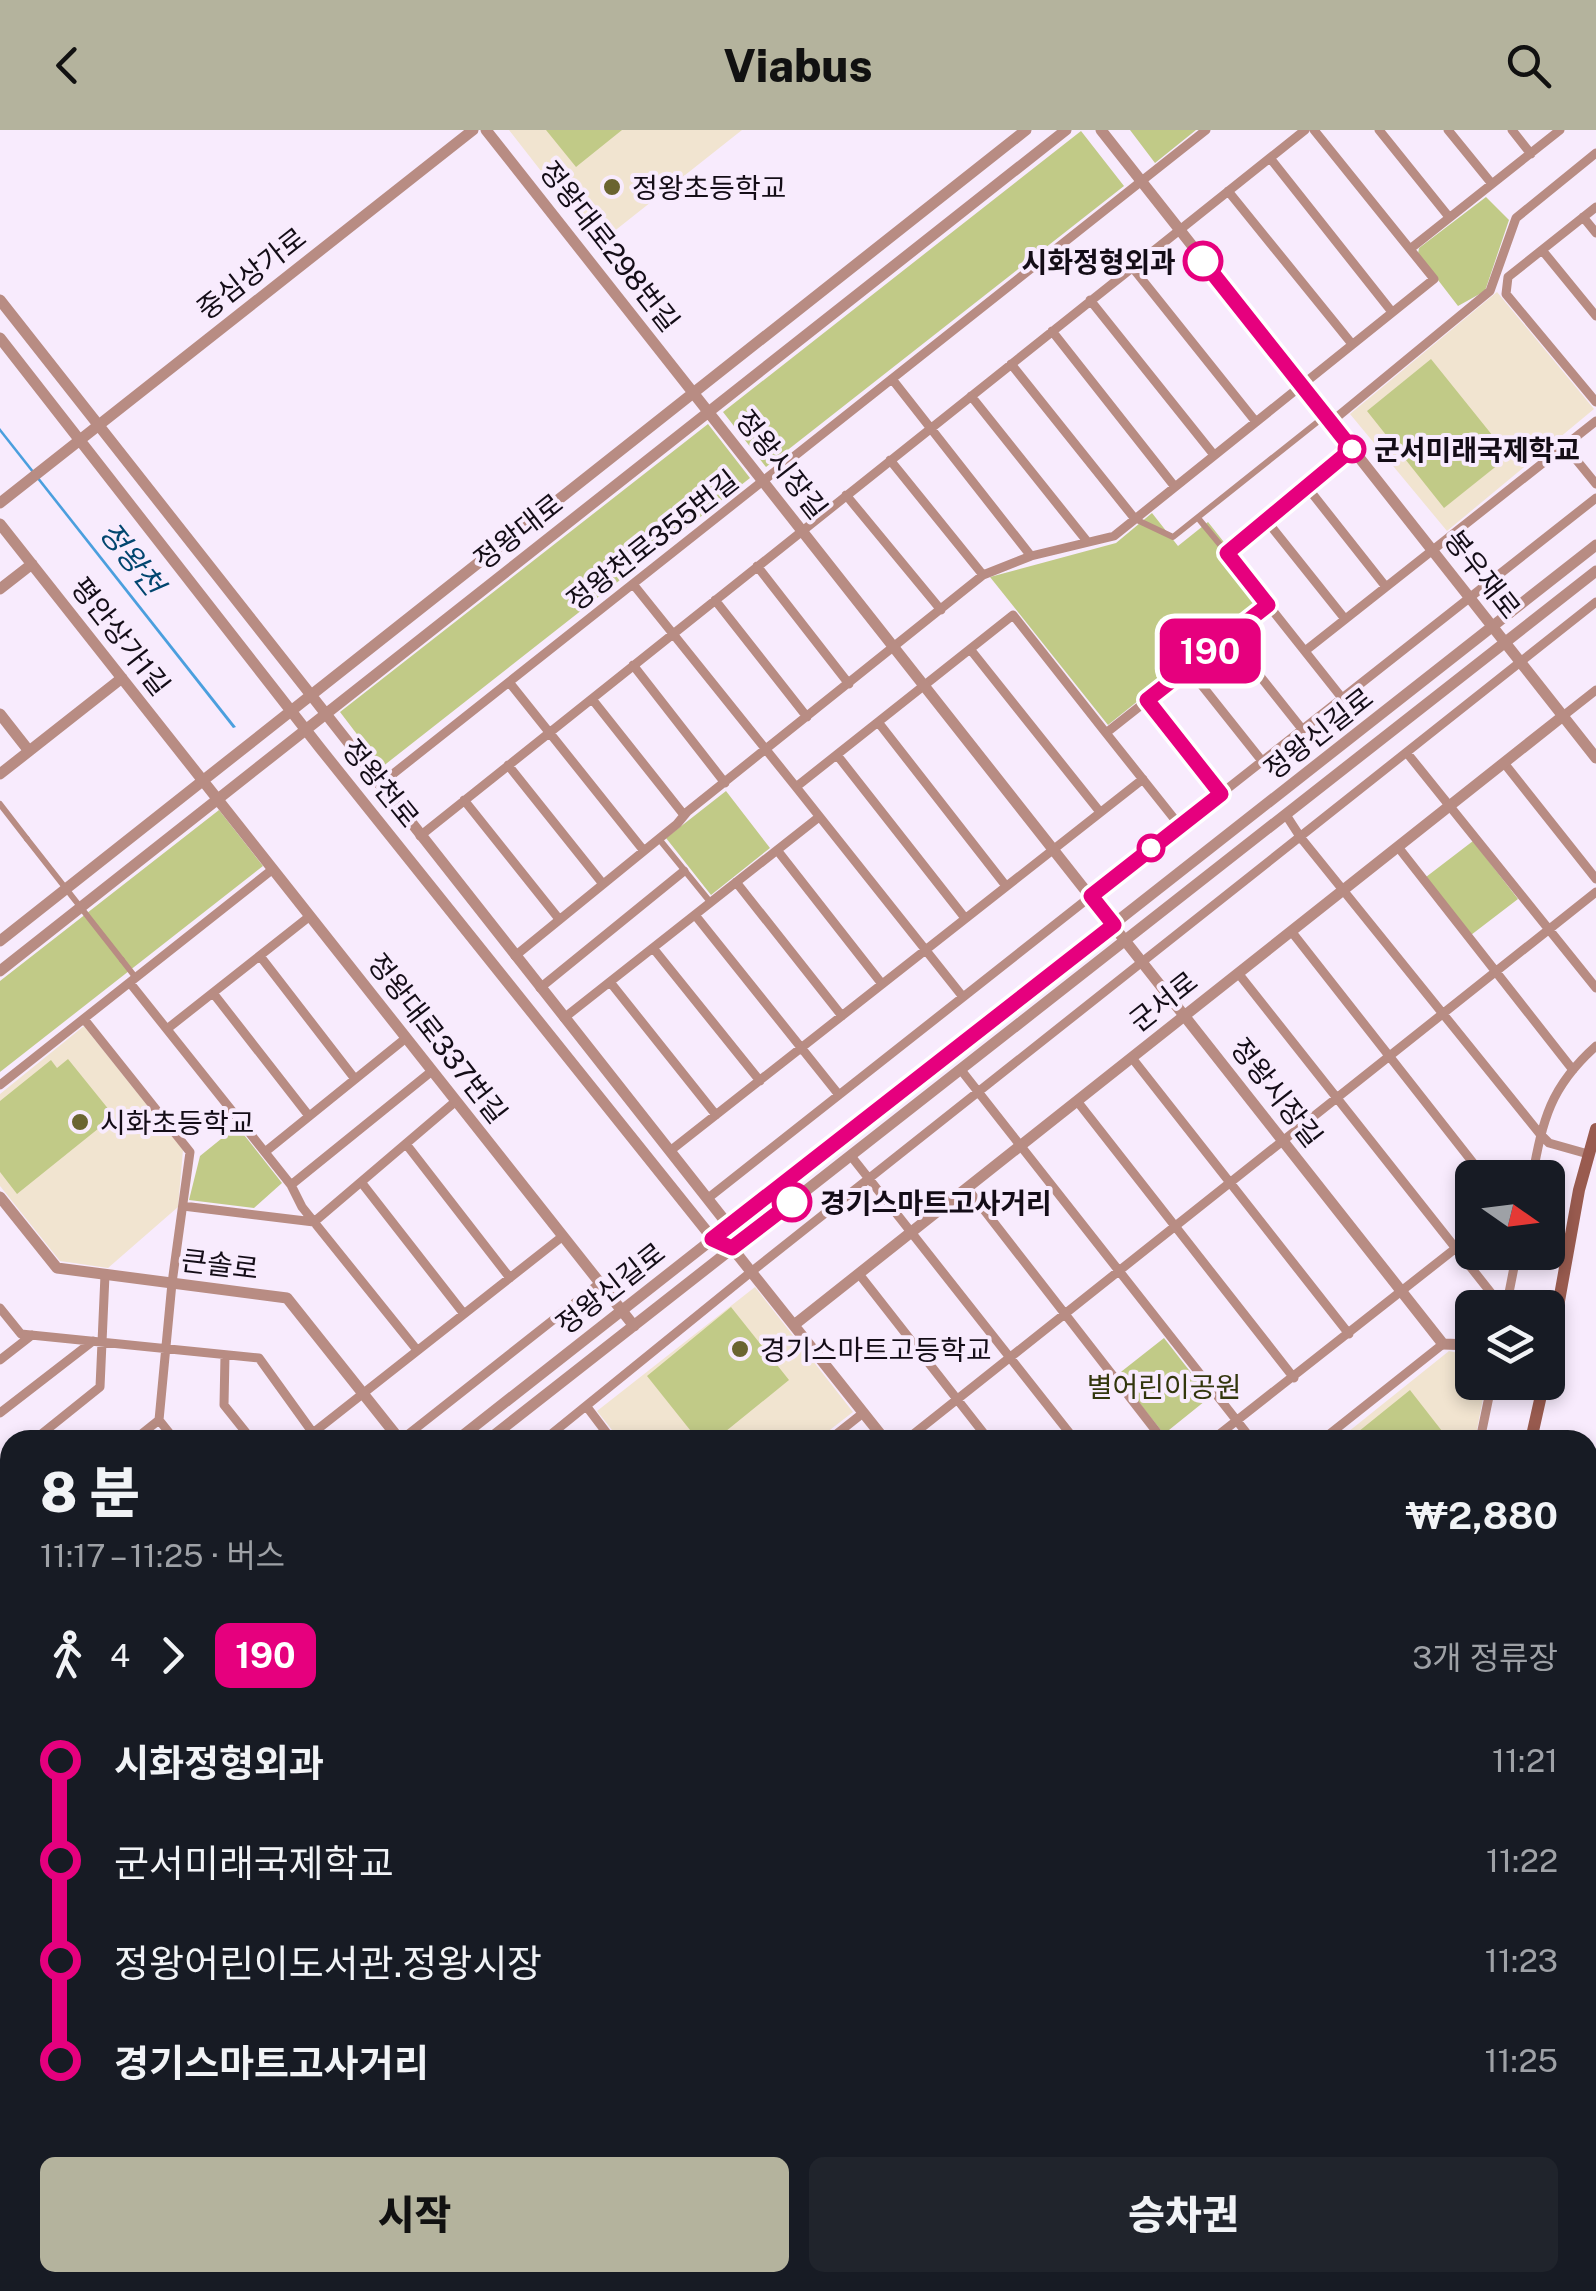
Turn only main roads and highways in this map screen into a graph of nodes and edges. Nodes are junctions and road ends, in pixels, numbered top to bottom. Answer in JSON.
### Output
{"nodes":[{"id":1,"x":1596,"y":1114,"type":"edge"},
{"id":2,"x":1596,"y":1129,"type":"edge"},
{"id":3,"x":1584,"y":1153,"type":"junction"},
{"id":4,"x":1554,"y":1290,"type":"edge"},
{"id":5,"x":1559,"y":1290,"type":"edge"},
{"id":6,"x":1534,"y":1400,"type":"edge"},
{"id":7,"x":1539,"y":1400,"type":"edge"},
{"id":8,"x":1529,"y":1430,"type":"edge"},
{"id":9,"x":1531,"y":1430,"type":"edge"}],
"edges":[{"from":1,"to":3,"type":"main road"},
{"from":2,"to":3,"type":"main road"},
{"from":3,"to":4,"type":"main road"},
{"from":3,"to":5,"type":"main road"},
{"from":6,"to":8,"type":"main road"},
{"from":7,"to":9,"type":"main road"}]}
